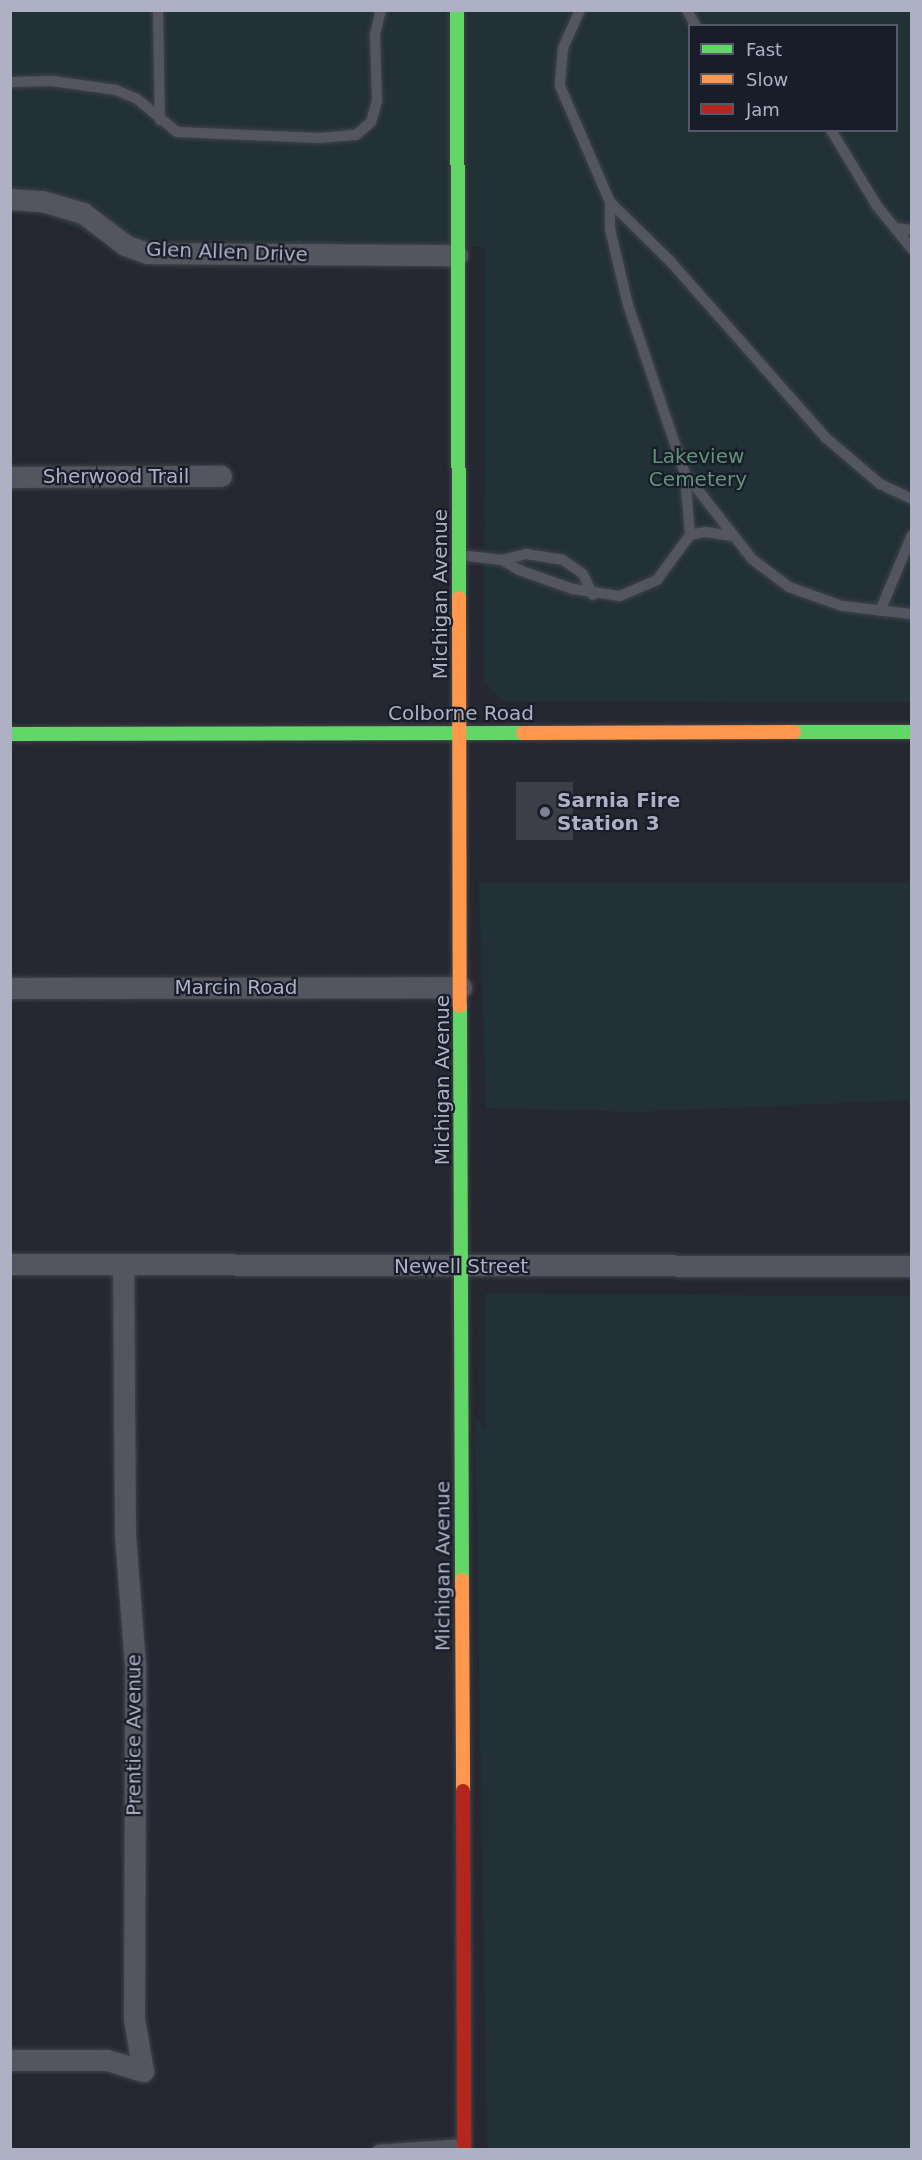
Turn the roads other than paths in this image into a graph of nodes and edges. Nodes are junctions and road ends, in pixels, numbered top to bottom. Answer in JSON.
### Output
{"nodes":[{"id":1,"x":159,"y":10,"type":"edge"},
{"id":2,"x":381,"y":10,"type":"edge"},
{"id":3,"x":457,"y":10,"type":"edge"},
{"id":4,"x":580,"y":10,"type":"edge"},
{"id":5,"x":687,"y":10,"type":"edge"},
{"id":6,"x":695,"y":24,"type":"edge"},
{"id":7,"x":10,"y":82,"type":"edge"},
{"id":8,"x":160,"y":120,"type":"junction"},
{"id":9,"x":832,"y":132,"type":"edge"},
{"id":10,"x":10,"y":199,"type":"edge"},
{"id":11,"x":610,"y":202,"type":"junction"},
{"id":12,"x":895,"y":228,"type":"junction"},
{"id":13,"x":912,"y":230,"type":"edge"},
{"id":14,"x":912,"y":249,"type":"edge"},
{"id":15,"x":457,"y":255,"type":"junction"},
{"id":16,"x":685,"y":474,"type":"junction"},
{"id":17,"x":221,"y":476,"type":"dead end"},
{"id":18,"x":10,"y":477,"type":"edge"},
{"id":19,"x":912,"y":499,"type":"edge"},
{"id":20,"x":690,"y":535,"type":"junction"},
{"id":21,"x":912,"y":535,"type":"edge"},
{"id":22,"x":731,"y":536,"type":"junction"},
{"id":23,"x":460,"y":555,"type":"junction"},
{"id":24,"x":502,"y":560,"type":"junction"},
{"id":25,"x":593,"y":595,"type":"junction"},
{"id":26,"x":880,"y":611,"type":"junction"},
{"id":27,"x":912,"y":614,"type":"edge"},
{"id":28,"x":460,"y":672,"type":"junction"},
{"id":29,"x":475,"y":703,"type":"dead end"},
{"id":30,"x":489,"y":718,"type":"dead end"},
{"id":31,"x":460,"y":732,"type":"junction"},
{"id":32,"x":519,"y":732,"type":"junction"},
{"id":33,"x":912,"y":732,"type":"edge"},
{"id":34,"x":10,"y":734,"type":"edge"},
{"id":35,"x":461,"y":987,"type":"junction"},
{"id":36,"x":10,"y":988,"type":"edge"},
{"id":37,"x":10,"y":1264,"type":"edge"},
{"id":38,"x":123,"y":1264,"type":"junction"},
{"id":39,"x":462,"y":1266,"type":"junction"},
{"id":40,"x":912,"y":1266,"type":"edge"},
{"id":41,"x":10,"y":2060,"type":"edge"},
{"id":42,"x":464,"y":2147,"type":"edge"},
{"id":43,"x":378,"y":2150,"type":"edge"}],
"edges":[{"from":1,"to":8,"type":"lane"},
{"from":2,"to":8,"type":"lane"},
{"from":3,"to":15,"type":"main road","name":"Michigan Avenue"},
{"from":4,"to":11,"type":"lane"},
{"from":5,"to":6,"type":"lane"},
{"from":7,"to":8,"type":"lane"},
{"from":9,"to":12,"type":"lane"},
{"from":10,"to":15,"type":"street","name":"Glen Allen Drive"},
{"from":11,"to":16,"type":"lane"},
{"from":11,"to":19,"type":"lane"},
{"from":12,"to":13,"type":"lane"},
{"from":12,"to":14,"type":"lane"},
{"from":15,"to":23,"type":"main road","name":"Michigan Avenue"},
{"from":16,"to":20,"type":"lane"},
{"from":16,"to":22,"type":"lane"},
{"from":17,"to":18,"type":"street","name":"Sherwood Trail"},
{"from":20,"to":22,"type":"lane"},
{"from":20,"to":25,"type":"lane"},
{"from":21,"to":26,"type":"lane"},
{"from":22,"to":26,"type":"lane"},
{"from":23,"to":24,"type":"lane"},
{"from":23,"to":28,"type":"main road","name":"Michigan Avenue"},
{"from":24,"to":25,"type":"lane"},
{"from":24,"to":25,"type":"lane"},
{"from":26,"to":27,"type":"lane"},
{"from":28,"to":29,"type":"main road"},
{"from":28,"to":31,"type":"main road","name":"Michigan Avenue"},
{"from":30,"to":32,"type":"main road"},
{"from":31,"to":32,"type":"main road","name":"Colborne Road"},
{"from":31,"to":34,"type":"main road","name":"Colborne Road"},
{"from":31,"to":35,"type":"main road","name":"Michigan Avenue"},
{"from":32,"to":33,"type":"main road","name":"Colborne Road"},
{"from":35,"to":36,"type":"street","name":"Marcin Road"},
{"from":35,"to":39,"type":"main road","name":"Michigan Avenue"},
{"from":37,"to":38,"type":"street","name":"Newell Street"},
{"from":38,"to":39,"type":"street","name":"Newell Street"},
{"from":38,"to":41,"type":"street","name":"Prentice Avenue"},
{"from":39,"to":40,"type":"street","name":"Newell Street"},
{"from":39,"to":42,"type":"main road","name":"Michigan Avenue"},
{"from":42,"to":43,"type":"lane"}]}
